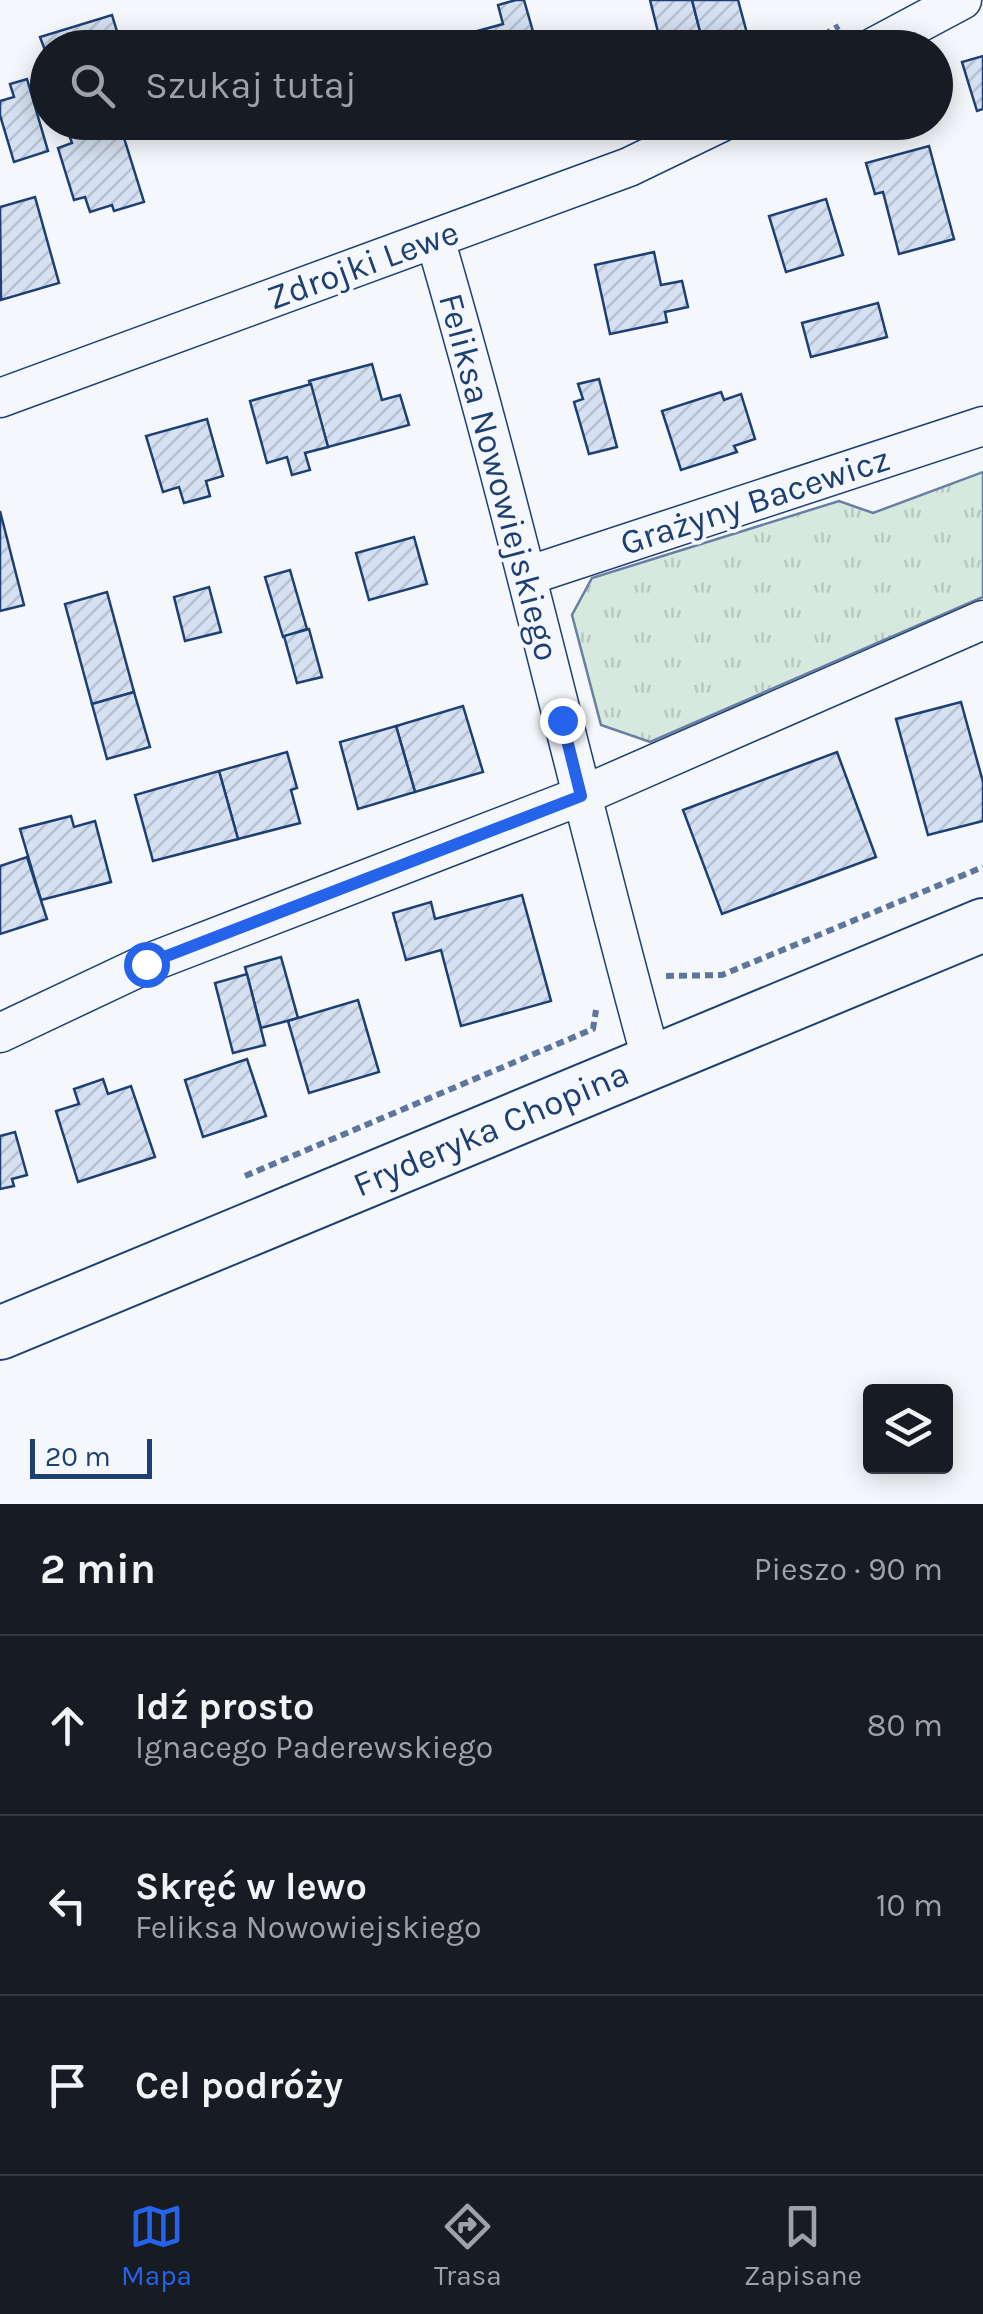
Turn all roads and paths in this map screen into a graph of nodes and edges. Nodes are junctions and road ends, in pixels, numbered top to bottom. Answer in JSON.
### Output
{"nodes":[{"id":1,"x":962,"y":0,"type":"edge"},
{"id":2,"x":906,"y":30,"type":"edge"},
{"id":3,"x":685,"y":140,"type":"edge"},
{"id":4,"x":435,"y":239,"type":"junction"},
{"id":5,"x":0,"y":398,"type":"edge"},
{"id":6,"x":983,"y":426,"type":"edge"},
{"id":7,"x":527,"y":576,"type":"junction"},
{"id":8,"x":983,"y":620,"type":"edge"},
{"id":9,"x":581,"y":796,"type":"junction"},
{"id":10,"x":983,"y":867,"type":"edge"},
{"id":11,"x":983,"y":926,"type":"edge"},
{"id":12,"x":631,"y":986,"type":"junction"},
{"id":13,"x":0,"y":1033,"type":"edge"},
{"id":14,"x":652,"y":1062,"type":"junction"},
{"id":15,"x":234,"y":1181,"type":"dead end"},
{"id":16,"x":0,"y":1334,"type":"edge"}],
"edges":[{"from":1,"to":2,"type":"street"},
{"from":3,"to":4,"type":"street","name":"Zdrojki Lewe"},
{"from":4,"to":5,"type":"street","name":"Zdrojki Lewe"},
{"from":4,"to":7,"type":"street","name":"Feliksa Nowowiejskiego"},
{"from":6,"to":7,"type":"street","name":"Grażyny Bacewicz"},
{"from":7,"to":9,"type":"street","name":"Feliksa Nowowiejskiego"},
{"from":8,"to":9,"type":"street"},
{"from":9,"to":12,"type":"street","name":"Feliksa Nowowiejskiego"},
{"from":9,"to":13,"type":"street"},
{"from":10,"to":12,"type":"path"},
{"from":11,"to":14,"type":"street","name":"Fryderyka Chopina"},
{"from":12,"to":14,"type":"street","name":"Feliksa Nowowiejskiego"},
{"from":12,"to":15,"type":"path"},
{"from":14,"to":16,"type":"street","name":"Fryderyka Chopina"}]}
